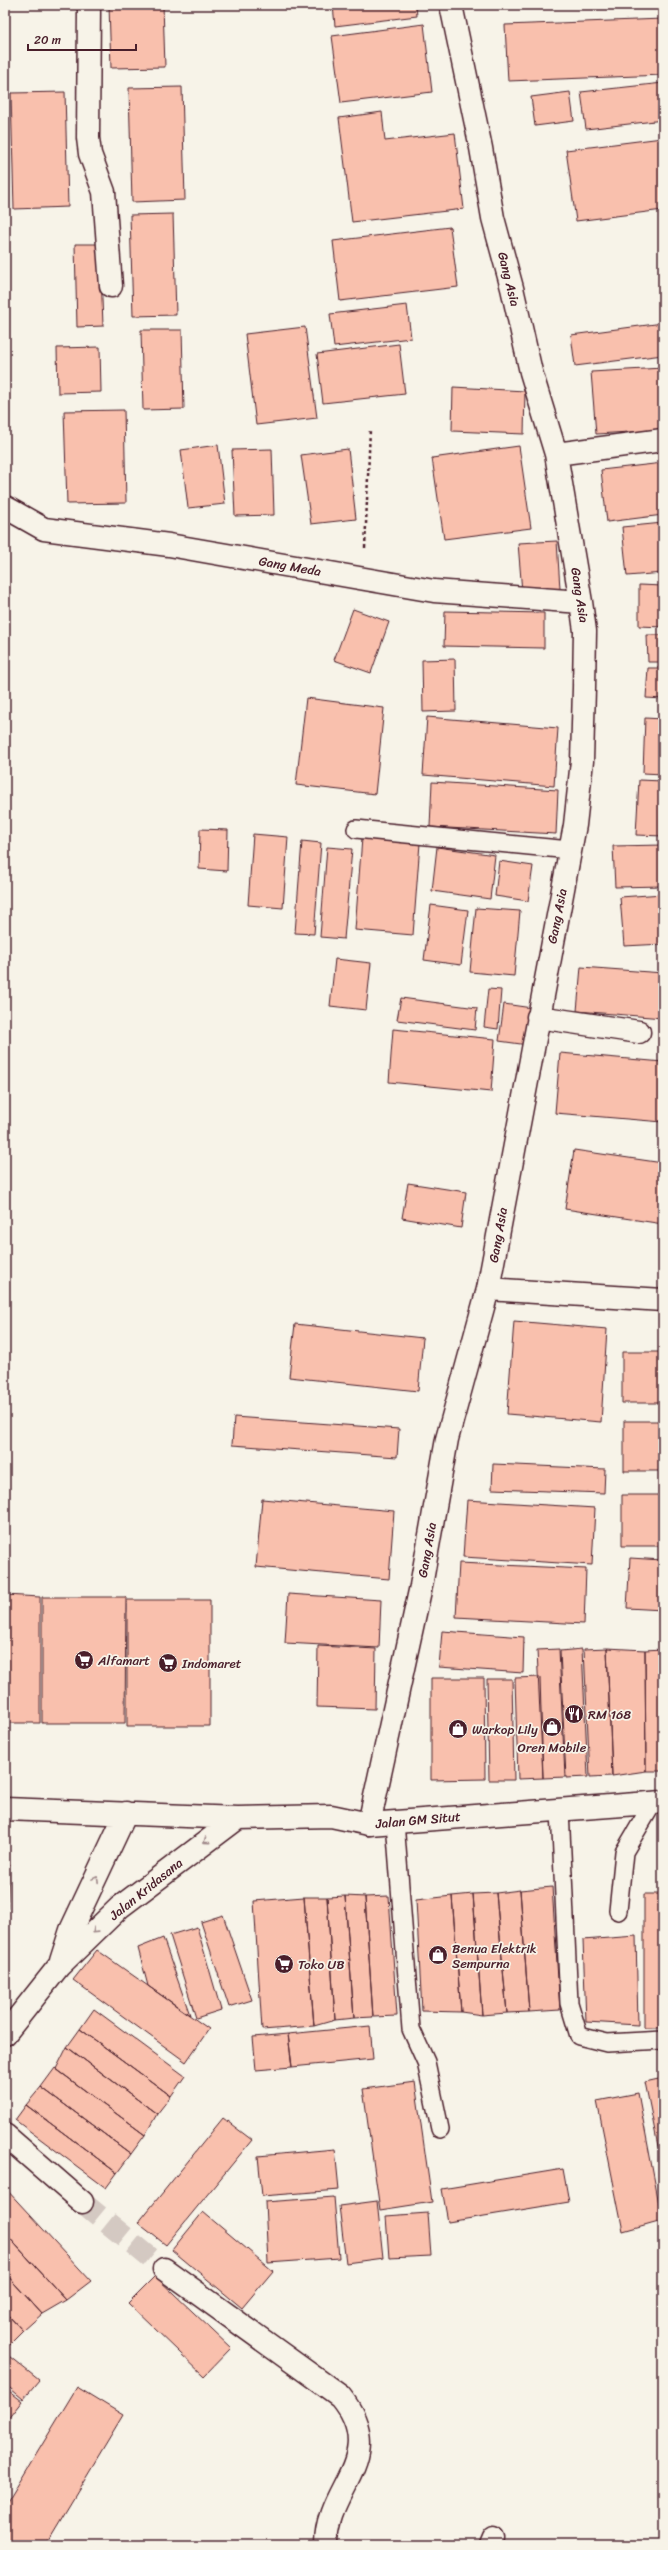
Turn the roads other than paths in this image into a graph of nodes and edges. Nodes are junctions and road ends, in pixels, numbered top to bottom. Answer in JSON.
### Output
{"nodes":[{"id":1,"x":89,"y":5,"type":"edge"},
{"id":2,"x":451,"y":5,"type":"edge"},
{"id":3,"x":111,"y":286,"type":"dead end"},
{"id":4,"x":663,"y":440,"type":"edge"},
{"id":5,"x":556,"y":454,"type":"junction"},
{"id":6,"x":5,"y":507,"type":"edge"},
{"id":7,"x":581,"y":602,"type":"junction"},
{"id":8,"x":356,"y":829,"type":"dead end"},
{"id":9,"x":570,"y":850,"type":"junction"},
{"id":10,"x":538,"y":1017,"type":"junction"},
{"id":11,"x":639,"y":1032,"type":"dead end"},
{"id":12,"x":488,"y":1289,"type":"junction"},
{"id":13,"x":663,"y":1300,"type":"edge"},
{"id":14,"x":658,"y":1803,"type":"edge"},
{"id":15,"x":5,"y":1809,"type":"edge"},
{"id":16,"x":560,"y":1810,"type":"junction"},
{"id":17,"x":126,"y":1813,"type":"junction"},
{"id":18,"x":238,"y":1818,"type":"junction"},
{"id":19,"x":395,"y":1822,"type":"junction"},
{"id":20,"x":369,"y":1824,"type":"junction"},
{"id":21,"x":618,"y":1911,"type":"dead end"},
{"id":22,"x":59,"y":1966,"type":"junction"},
{"id":23,"x":5,"y":2034,"type":"edge"},
{"id":24,"x":663,"y":2040,"type":"edge"},
{"id":25,"x":440,"y":2129,"type":"dead end"},
{"id":26,"x":5,"y":2134,"type":"edge"},
{"id":27,"x":82,"y":2202,"type":"tunnel mouth"},
{"id":28,"x":164,"y":2269,"type":"tunnel mouth"},
{"id":29,"x":326,"y":2545,"type":"edge"}],
"edges":[{"from":1,"to":3,"type":"street"},
{"from":2,"to":5,"type":"street","name":"Gang Asia"},
{"from":4,"to":5,"type":"street"},
{"from":5,"to":7,"type":"street","name":"Gang Asia"},
{"from":6,"to":7,"type":"street","name":"Gang Meda"},
{"from":7,"to":9,"type":"street","name":"Gang Asia"},
{"from":8,"to":9,"type":"lane"},
{"from":9,"to":10,"type":"street","name":"Gang Asia"},
{"from":10,"to":11,"type":"street"},
{"from":10,"to":12,"type":"street","name":"Gang Asia"},
{"from":12,"to":13,"type":"street"},
{"from":12,"to":20,"type":"street","name":"Gang Asia"},
{"from":14,"to":16,"type":"street","name":"Jalan GM Situt"},
{"from":14,"to":21,"type":"lane"},
{"from":15,"to":17,"type":"street","name":"Jalan GM Situt"},
{"from":16,"to":19,"type":"street","name":"Jalan GM Situt"},
{"from":16,"to":24,"type":"lane"},
{"from":17,"to":18,"type":"street","name":"Jalan GM Situt"},
{"from":22,"to":17,"type":"street","name":"Jalan Kridasana","one_way":true},
{"from":18,"to":20,"type":"street","name":"Jalan GM Situt"},
{"from":18,"to":22,"type":"street","name":"Jalan Kridasana","one_way":true},
{"from":19,"to":20,"type":"street","name":"Jalan GM Situt"},
{"from":19,"to":25,"type":"lane"},
{"from":22,"to":23,"type":"street","name":"Jalan Kridasana"},
{"from":26,"to":27,"type":"street"},
{"from":28,"to":29,"type":"street"}]}
